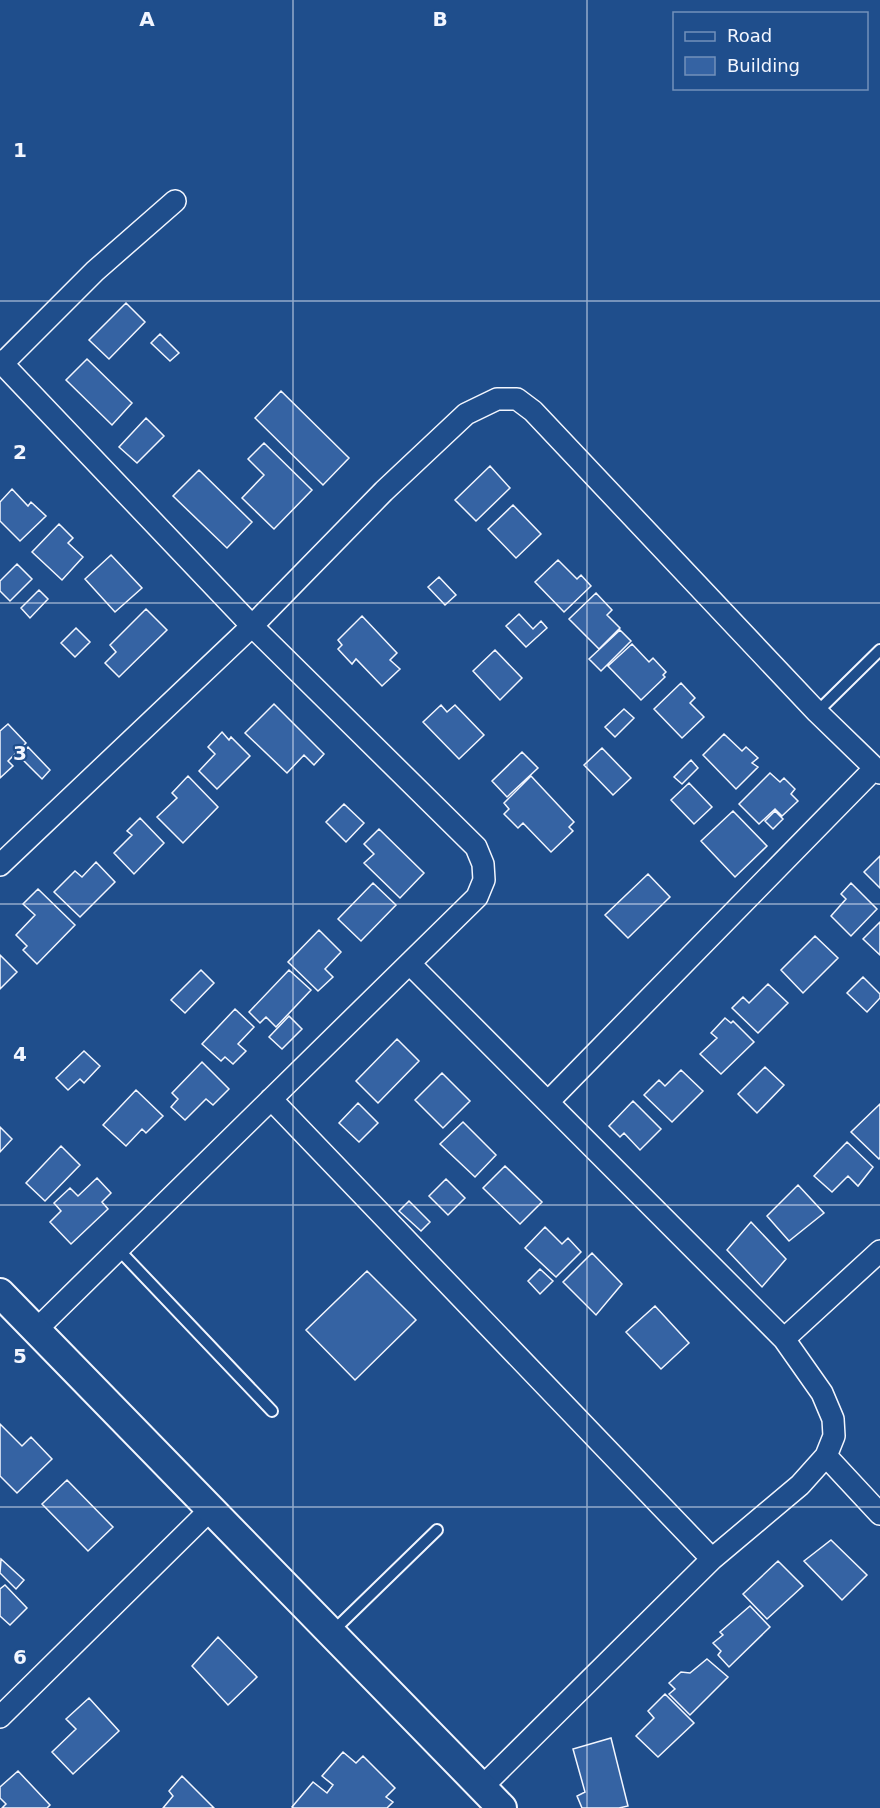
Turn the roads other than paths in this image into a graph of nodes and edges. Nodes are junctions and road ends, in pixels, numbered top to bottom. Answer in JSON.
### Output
{"nodes":[{"id":1,"x":174,"y":201,"type":"dead end"},
{"id":2,"x":1,"y":362,"type":"edge"},
{"id":3,"x":252,"y":626,"type":"junction"},
{"id":4,"x":880,"y":650,"type":"edge"},
{"id":5,"x":817,"y":712,"type":"junction"},
{"id":6,"x":878,"y":771,"type":"edge"},
{"id":7,"x":0,"y":865,"type":"edge"},
{"id":8,"x":410,"y":964,"type":"junction"},
{"id":9,"x":271,"y":1099,"type":"junction"},
{"id":10,"x":548,"y":1102,"type":"junction"},
{"id":11,"x":118,"y":1249,"type":"junction"},
{"id":12,"x":880,"y":1251,"type":"edge"},
{"id":13,"x":0,"y":1293,"type":"edge"},
{"id":14,"x":36,"y":1330,"type":"junction"},
{"id":15,"x":784,"y":1339,"type":"junction"},
{"id":16,"x":272,"y":1411,"type":"dead end"},
{"id":17,"x":826,"y":1456,"type":"junction"},
{"id":18,"x":210,"y":1510,"type":"junction"},
{"id":19,"x":880,"y":1514,"type":"edge"},
{"id":20,"x":437,"y":1530,"type":"dead end"},
{"id":21,"x":712,"y":1559,"type":"junction"},
{"id":22,"x":331,"y":1634,"type":"junction"},
{"id":23,"x":0,"y":1717,"type":"edge"},
{"id":24,"x":482,"y":1787,"type":"junction"},
{"id":25,"x":502,"y":1808,"type":"edge"}],
"edges":[{"from":1,"to":2,"type":"street"},
{"from":2,"to":3,"type":"street"},
{"from":3,"to":5,"type":"street"},
{"from":3,"to":7,"type":"street"},
{"from":3,"to":8,"type":"street"},
{"from":4,"to":5,"type":"lane"},
{"from":5,"to":6,"type":"street"},
{"from":6,"to":10,"type":"street"},
{"from":8,"to":9,"type":"street"},
{"from":8,"to":10,"type":"street"},
{"from":9,"to":11,"type":"street"},
{"from":9,"to":21,"type":"street"},
{"from":10,"to":15,"type":"street"},
{"from":11,"to":14,"type":"street"},
{"from":11,"to":16,"type":"lane"},
{"from":12,"to":15,"type":"street"},
{"from":13,"to":14,"type":"street"},
{"from":14,"to":18,"type":"street"},
{"from":15,"to":17,"type":"street"},
{"from":17,"to":19,"type":"street"},
{"from":17,"to":21,"type":"street"},
{"from":18,"to":22,"type":"street"},
{"from":18,"to":23,"type":"street"},
{"from":20,"to":22,"type":"lane"},
{"from":21,"to":24,"type":"street"},
{"from":22,"to":24,"type":"street"},
{"from":24,"to":25,"type":"street"}]}
